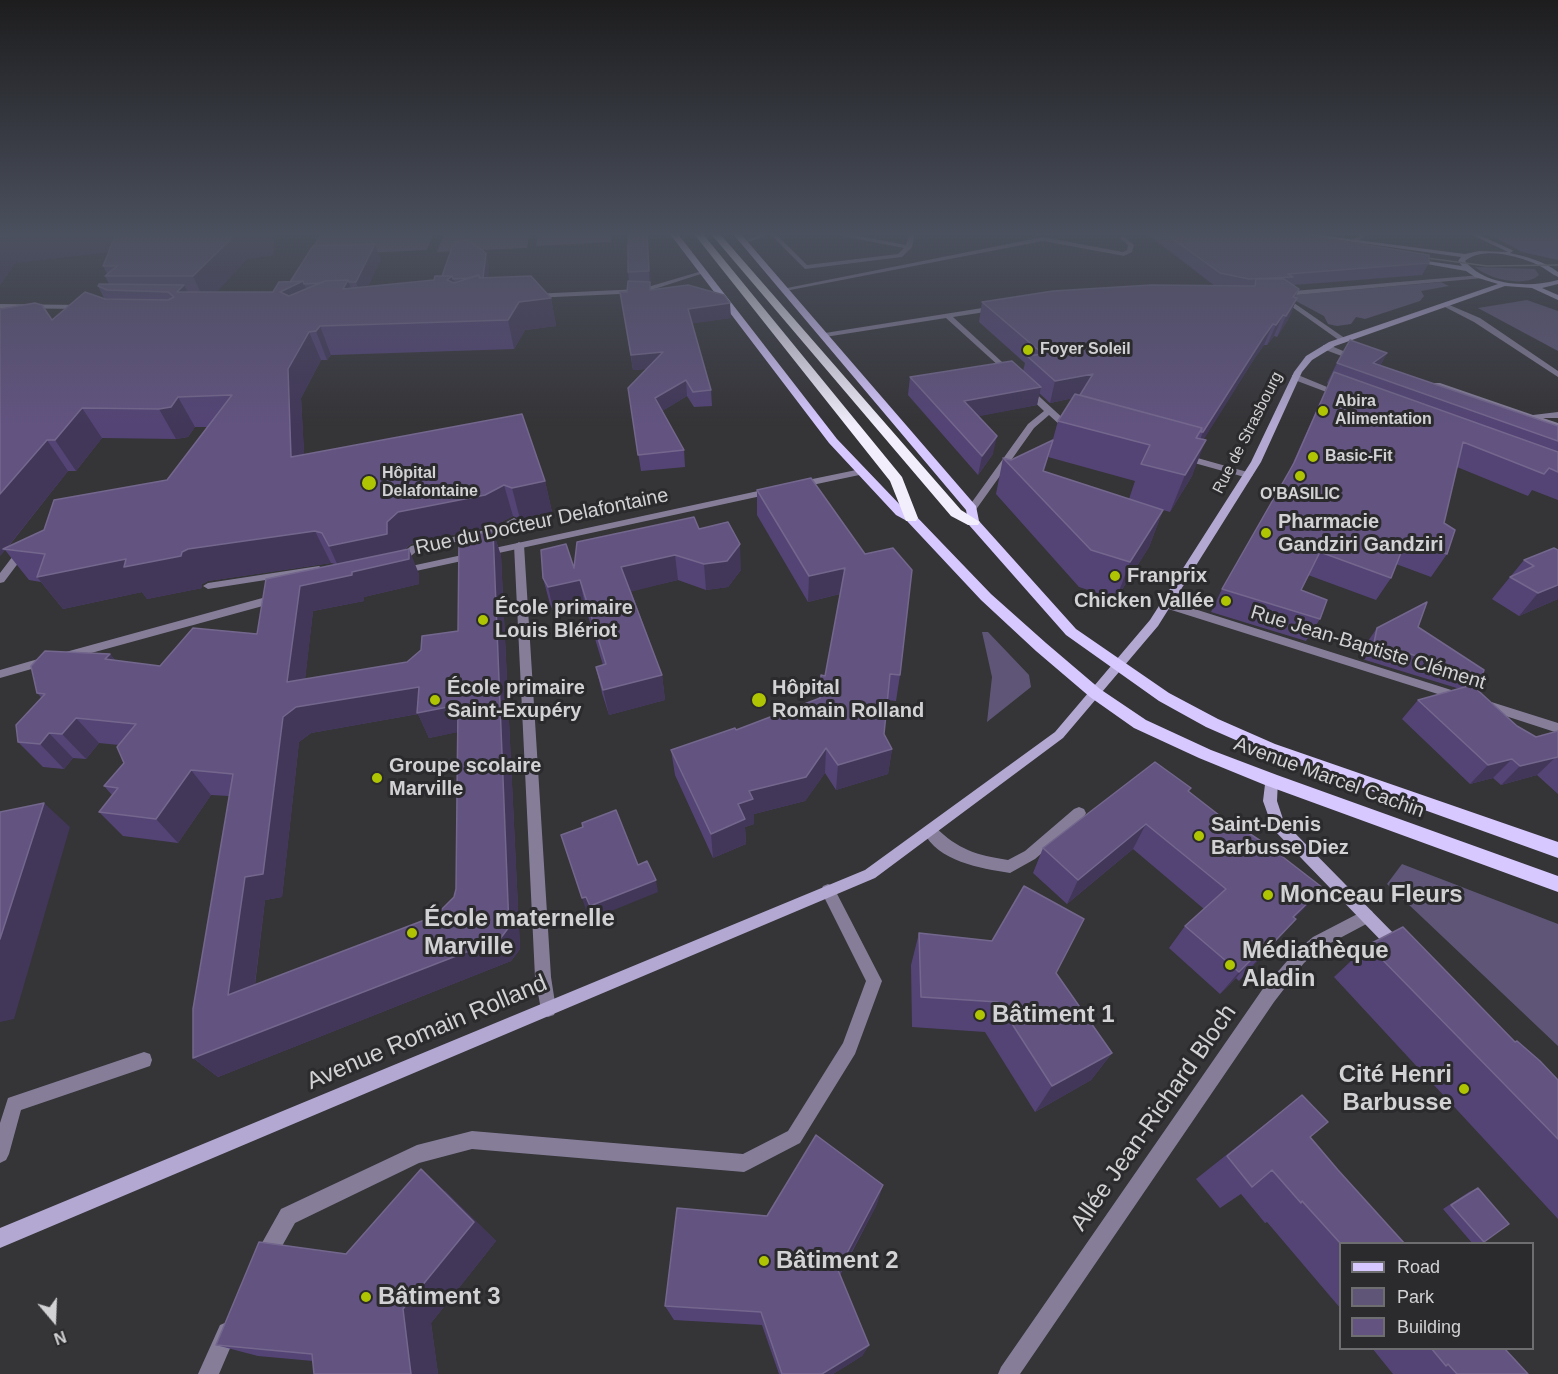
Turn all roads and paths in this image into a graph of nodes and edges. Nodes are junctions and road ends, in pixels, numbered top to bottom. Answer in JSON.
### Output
{"nodes":[{"id":1,"x":719,"y":298,"type":"edge"},
{"id":2,"x":750,"y":298,"type":"edge"},
{"id":3,"x":770,"y":298,"type":"edge"},
{"id":4,"x":793,"y":298,"type":"edge"},
{"id":5,"x":1284,"y":298,"type":"edge"},
{"id":6,"x":1464,"y":298,"type":"edge"},
{"id":7,"x":1445,"y":305,"type":"junction"},
{"id":8,"x":0,"y":306,"type":"edge"},
{"id":9,"x":1003,"y":306,"type":"edge"},
{"id":10,"x":89,"y":307,"type":"edge"},
{"id":11,"x":947,"y":315,"type":"junction"},
{"id":12,"x":825,"y":335,"type":"junction"},
{"id":13,"x":1343,"y":341,"type":"junction"},
{"id":14,"x":1326,"y":347,"type":"junction"},
{"id":15,"x":1365,"y":361,"type":"edge"},
{"id":16,"x":1558,"y":375,"type":"edge"},
{"id":17,"x":1295,"y":377,"type":"junction"},
{"id":18,"x":1431,"y":383,"type":"edge"},
{"id":19,"x":1353,"y":399,"type":"edge"},
{"id":20,"x":1049,"y":411,"type":"junction"},
{"id":21,"x":1558,"y":415,"type":"edge"},
{"id":22,"x":1529,"y":416,"type":"junction"},
{"id":23,"x":1558,"y":426,"type":"edge"},
{"id":24,"x":1085,"y":429,"type":"edge"},
{"id":25,"x":1172,"y":453,"type":"edge"},
{"id":26,"x":861,"y":472,"type":"junction"},
{"id":27,"x":1248,"y":475,"type":"junction"},
{"id":28,"x":973,"y":516,"type":"junction"},
{"id":29,"x":911,"y":518,"type":"junction"},
{"id":30,"x":514,"y":521,"type":"dead end"},
{"id":31,"x":32,"y":542,"type":"edge"},
{"id":32,"x":519,"y":545,"type":"junction"},
{"id":33,"x":331,"y":567,"type":"edge"},
{"id":34,"x":408,"y":570,"type":"junction"},
{"id":35,"x":385,"y":575,"type":"edge"},
{"id":36,"x":0,"y":580,"type":"edge"},
{"id":37,"x":208,"y":586,"type":"dead end"},
{"id":38,"x":285,"y":597,"type":"edge"},
{"id":39,"x":1167,"y":604,"type":"junction"},
{"id":40,"x":1118,"y":666,"type":"junction"},
{"id":41,"x":0,"y":674,"type":"edge"},
{"id":42,"x":1095,"y":693,"type":"junction"},
{"id":43,"x":1558,"y":728,"type":"edge"},
{"id":44,"x":1271,"y":780,"type":"junction"},
{"id":45,"x":1079,"y":813,"type":"dead end"},
{"id":46,"x":930,"y":831,"type":"junction"},
{"id":47,"x":1558,"y":850,"type":"edge"},
{"id":48,"x":1558,"y":884,"type":"edge"},
{"id":49,"x":828,"y":891,"type":"junction"},
{"id":50,"x":1366,"y":916,"type":"junction"},
{"id":51,"x":1407,"y":957,"type":"edge"},
{"id":52,"x":548,"y":1009,"type":"junction"},
{"id":53,"x":144,"y":1060,"type":"dead end"},
{"id":54,"x":0,"y":1154,"type":"edge"},
{"id":55,"x":0,"y":1239,"type":"edge"},
{"id":56,"x":256,"y":1273,"type":"edge"},
{"id":57,"x":236,"y":1311,"type":"edge"},
{"id":58,"x":208,"y":1374,"type":"edge"},
{"id":59,"x":1008,"y":1374,"type":"edge"}],
"edges":[{"from":1,"to":26,"type":"main road","name":"Avenue Marcel Cachin"},
{"from":2,"to":29,"type":"highway"},
{"from":3,"to":28,"type":"highway"},
{"from":4,"to":12,"type":"main road","name":"Avenue Marcel Cachin"},
{"from":5,"to":13,"type":"street"},
{"from":6,"to":7,"type":"street","name":"Rue de Strasbourg"},
{"from":7,"to":13,"type":"street","name":"Rue de Strasbourg"},
{"from":7,"to":16,"type":"street"},
{"from":8,"to":10,"type":"street"},
{"from":9,"to":11,"type":"street"},
{"from":11,"to":12,"type":"street"},
{"from":11,"to":20,"type":"street"},
{"from":12,"to":28,"type":"main road","name":"Avenue Marcel Cachin"},
{"from":13,"to":14,"type":"street","name":"Rue de Strasbourg"},
{"from":14,"to":15,"type":"street"},
{"from":14,"to":17,"type":"street","name":"Rue de Strasbourg"},
{"from":17,"to":19,"type":"street"},
{"from":17,"to":27,"type":"street","name":"Rue de Strasbourg"},
{"from":18,"to":22,"type":"street"},
{"from":20,"to":24,"type":"street"},
{"from":20,"to":28,"type":"street"},
{"from":21,"to":22,"type":"street"},
{"from":22,"to":23,"type":"street"},
{"from":25,"to":27,"type":"street"},
{"from":26,"to":29,"type":"main road","name":"Avenue Marcel Cachin"},
{"from":26,"to":32,"type":"street","name":"Rue du Docteur Delafontaine"},
{"from":27,"to":39,"type":"street","name":"Rue de Strasbourg"},
{"from":28,"to":40,"type":"main road","name":"Avenue Marcel Cachin"},
{"from":29,"to":42,"type":"main road","name":"Avenue Marcel Cachin"},
{"from":30,"to":34,"type":"street"},
{"from":31,"to":36,"type":"street"},
{"from":32,"to":34,"type":"street","name":"Rue du Docteur Delafontaine"},
{"from":32,"to":52,"type":"street"},
{"from":33,"to":37,"type":"street"},
{"from":34,"to":35,"type":"street","name":"Rue du Docteur Delafontaine"},
{"from":38,"to":41,"type":"street"},
{"from":39,"to":40,"type":"street","name":"Rue de Strasbourg"},
{"from":39,"to":43,"type":"street","name":"Rue Jean-Baptiste Clément"},
{"from":40,"to":42,"type":"street","name":"Rue de Strasbourg"},
{"from":40,"to":47,"type":"main road","name":"Avenue Marcel Cachin"},
{"from":42,"to":44,"type":"main road","name":"Avenue Marcel Cachin"},
{"from":42,"to":46,"type":"street","name":"Avenue Romain Rolland"},
{"from":44,"to":48,"type":"main road","name":"Avenue Marcel Cachin"},
{"from":44,"to":50,"type":"street"},
{"from":45,"to":46,"type":"street"},
{"from":46,"to":49,"type":"street","name":"Avenue Romain Rolland"},
{"from":49,"to":52,"type":"street","name":"Avenue Romain Rolland"},
{"from":49,"to":56,"type":"street"},
{"from":50,"to":51,"type":"street"},
{"from":50,"to":59,"type":"street","name":"Allée Jean-Richard Bloch"},
{"from":52,"to":55,"type":"street","name":"Avenue Romain Rolland"},
{"from":53,"to":54,"type":"street"},
{"from":57,"to":58,"type":"street"}]}
